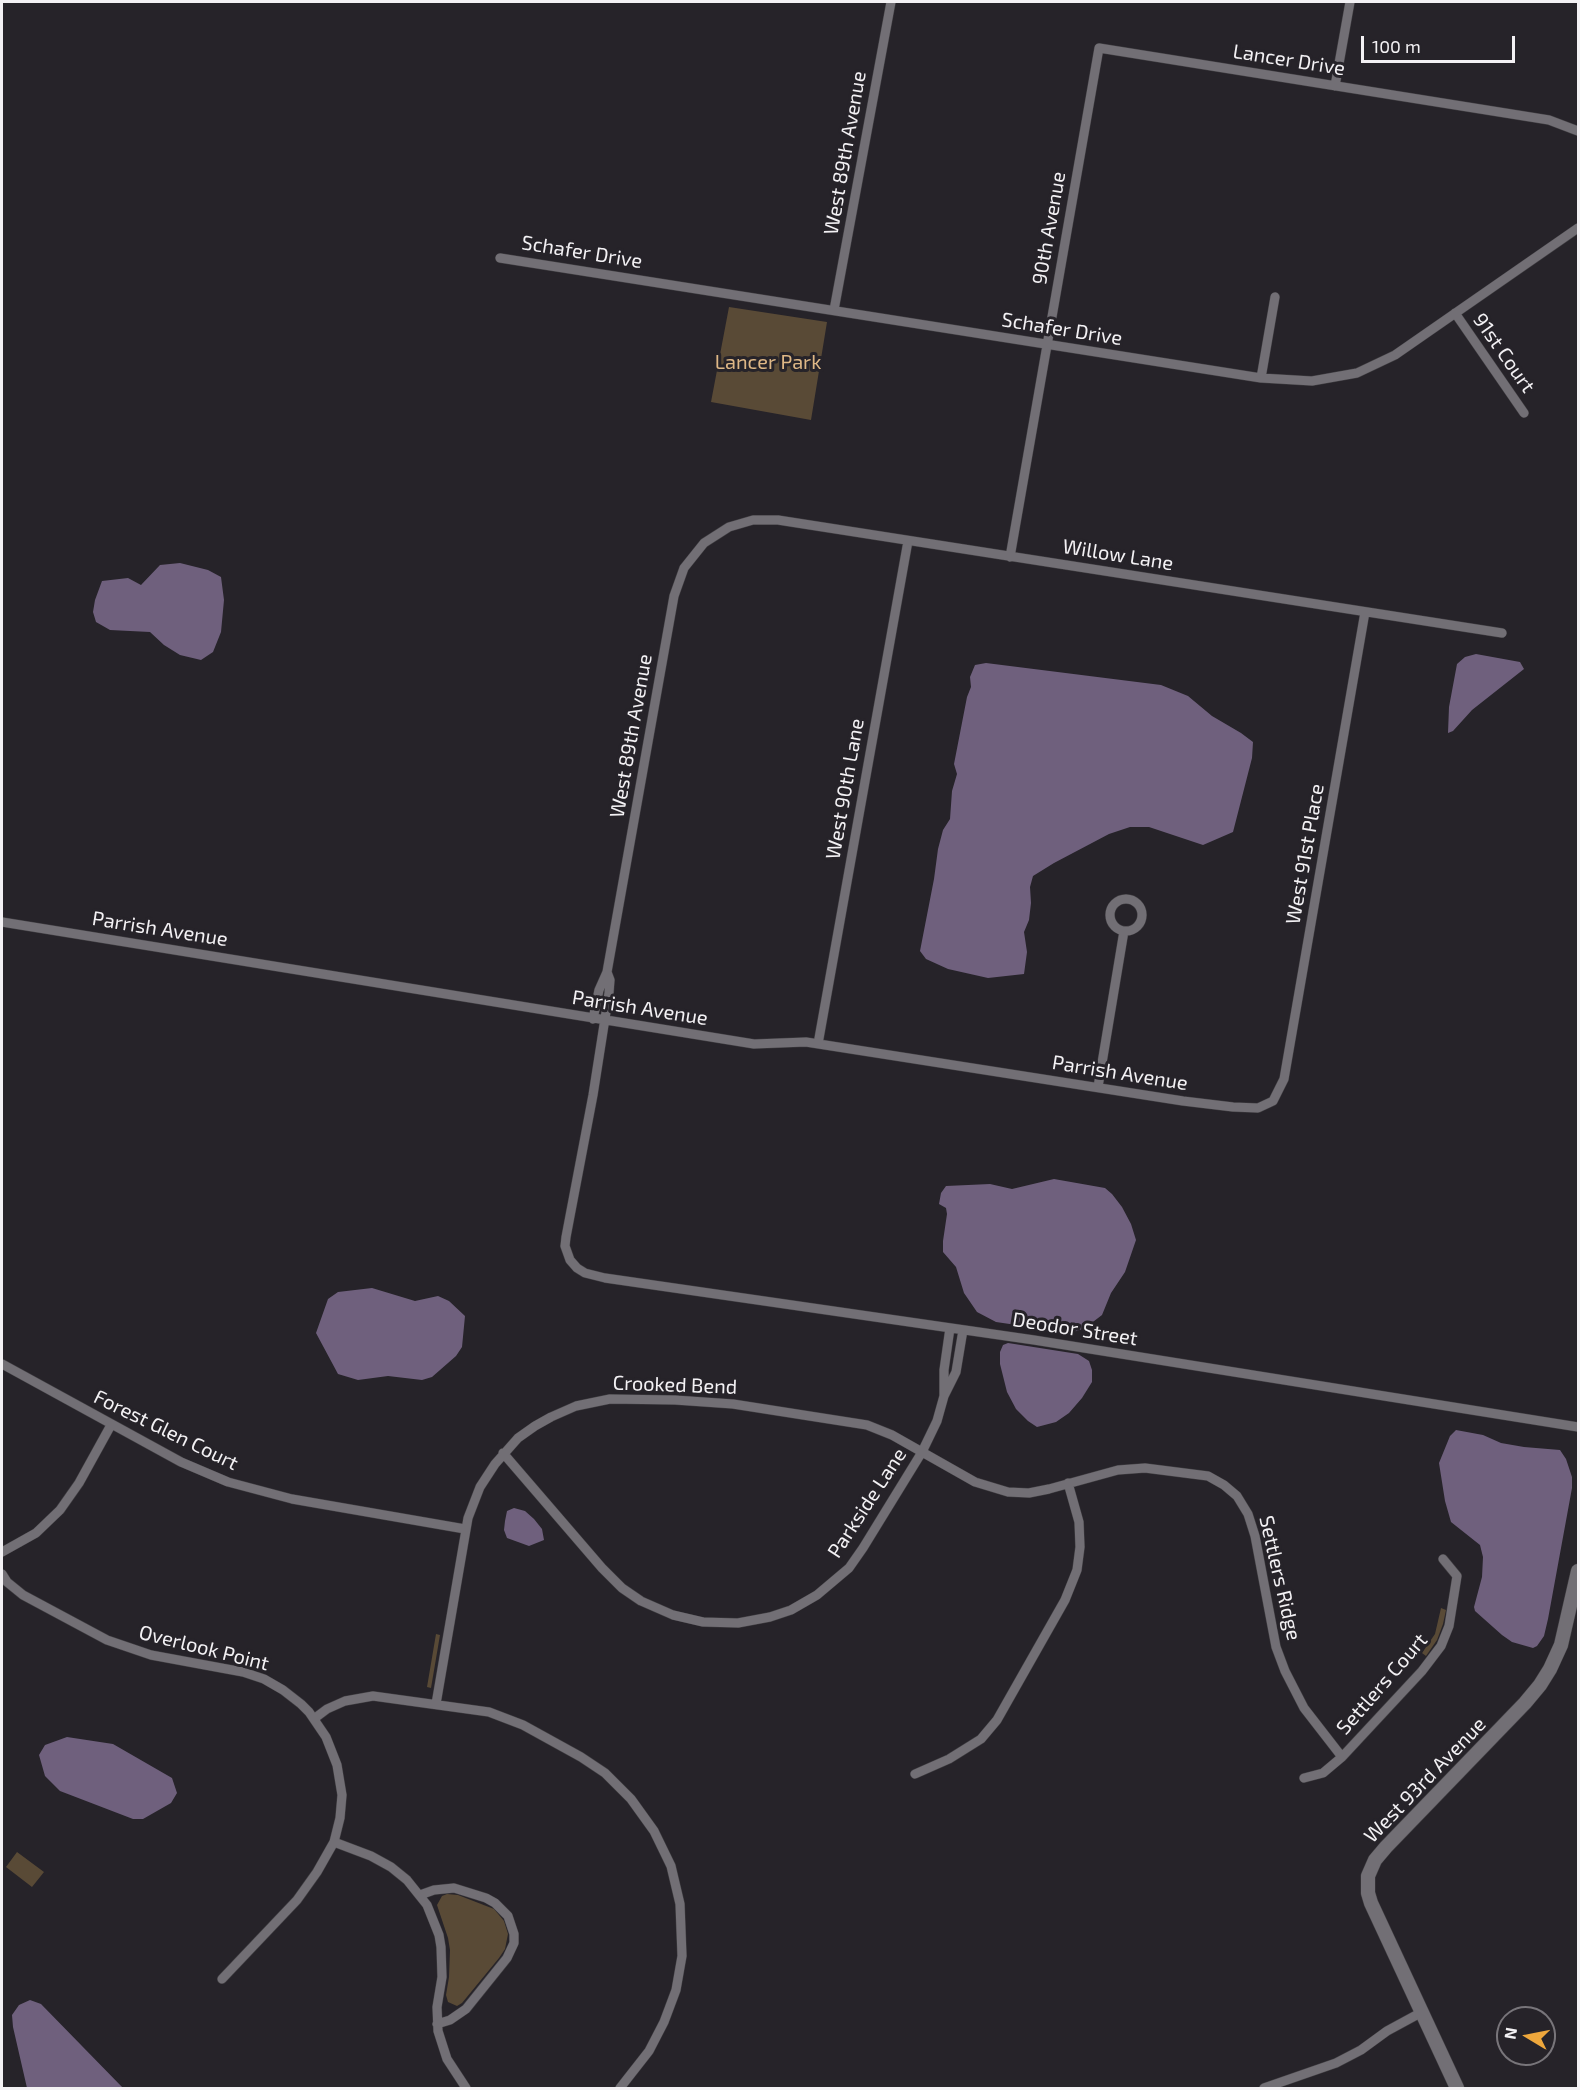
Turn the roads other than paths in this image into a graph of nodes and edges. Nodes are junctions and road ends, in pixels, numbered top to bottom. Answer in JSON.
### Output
{"nodes":[{"id":1,"x":891,"y":2,"type":"edge"},
{"id":2,"x":1350,"y":2,"type":"edge"},
{"id":3,"x":1099,"y":48,"type":"joint"},
{"id":4,"x":1335,"y":86,"type":"junction"},
{"id":5,"x":1578,"y":130,"type":"edge"},
{"id":6,"x":1578,"y":228,"type":"edge"},
{"id":7,"x":500,"y":258,"type":"dead end"},
{"id":8,"x":1275,"y":297,"type":"dead end"},
{"id":9,"x":834,"y":310,"type":"junction"},
{"id":10,"x":1455,"y":313,"type":"junction"},
{"id":11,"x":1046,"y":345,"type":"junction"},
{"id":12,"x":1261,"y":378,"type":"junction"},
{"id":13,"x":1524,"y":413,"type":"dead end"},
{"id":14,"x":729,"y":527,"type":"joint"},
{"id":15,"x":908,"y":541,"type":"junction"},
{"id":16,"x":1010,"y":557,"type":"junction"},
{"id":17,"x":1365,"y":612,"type":"junction"},
{"id":18,"x":1502,"y":633,"type":"dead end"},
{"id":19,"x":2,"y":922,"type":"edge"},
{"id":20,"x":1124,"y":932,"type":"dead end"},
{"id":21,"x":607,"y":972,"type":"junction"},
{"id":22,"x":593,"y":1019,"type":"junction"},
{"id":23,"x":605,"y":1021,"type":"junction"},
{"id":24,"x":818,"y":1044,"type":"junction"},
{"id":25,"x":1098,"y":1087,"type":"junction"},
{"id":26,"x":1273,"y":1101,"type":"joint"},
{"id":27,"x":570,"y":1260,"type":"joint"},
{"id":28,"x":950,"y":1328,"type":"junction"},
{"id":29,"x":963,"y":1330,"type":"junction"},
{"id":30,"x":2,"y":1364,"type":"edge"},
{"id":31,"x":944,"y":1396,"type":"junction"},
{"id":32,"x":111,"y":1425,"type":"junction"},
{"id":33,"x":1578,"y":1427,"type":"edge"},
{"id":34,"x":922,"y":1452,"type":"junction"},
{"id":35,"x":503,"y":1453,"type":"junction"},
{"id":36,"x":1068,"y":1483,"type":"junction"},
{"id":37,"x":465,"y":1529,"type":"junction"},
{"id":38,"x":2,"y":1552,"type":"edge"},
{"id":39,"x":1443,"y":1559,"type":"dead end"},
{"id":40,"x":1578,"y":1571,"type":"edge"},
{"id":41,"x":2,"y":1574,"type":"edge"},
{"id":42,"x":436,"y":1704,"type":"junction"},
{"id":43,"x":315,"y":1718,"type":"junction"},
{"id":44,"x":1341,"y":1757,"type":"junction"},
{"id":45,"x":915,"y":1774,"type":"dead end"},
{"id":46,"x":1304,"y":1778,"type":"dead end"},
{"id":47,"x":334,"y":1842,"type":"junction"},
{"id":48,"x":420,"y":1895,"type":"junction"},
{"id":49,"x":222,"y":1979,"type":"dead end"},
{"id":50,"x":1422,"y":2012,"type":"junction"},
{"id":51,"x":437,"y":2024,"type":"junction"},
{"id":52,"x":466,"y":2088,"type":"edge"},
{"id":53,"x":620,"y":2088,"type":"edge"},
{"id":54,"x":1264,"y":2088,"type":"edge"},
{"id":55,"x":1457,"y":2088,"type":"edge"}],
"edges":[{"from":1,"to":9,"type":"street","name":"West 89th Avenue"},
{"from":2,"to":4,"type":"street"},
{"from":3,"to":4,"type":"street","name":"Lancer Drive"},
{"from":3,"to":11,"type":"street","name":"90th Avenue"},
{"from":4,"to":5,"type":"street","name":"Lancer Drive"},
{"from":6,"to":10,"type":"street","name":"Schafer Drive"},
{"from":7,"to":9,"type":"street","name":"Schafer Drive"},
{"from":8,"to":12,"type":"street"},
{"from":9,"to":11,"type":"street","name":"Schafer Drive"},
{"from":10,"to":12,"type":"street","name":"Schafer Drive"},
{"from":10,"to":13,"type":"street","name":"91st Court"},
{"from":11,"to":12,"type":"street","name":"Schafer Drive"},
{"from":11,"to":16,"type":"street","name":"90th Avenue"},
{"from":14,"to":15,"type":"street","name":"Willow Lane"},
{"from":14,"to":21,"type":"street","name":"West 89th Avenue"},
{"from":15,"to":16,"type":"street","name":"Willow Lane"},
{"from":15,"to":24,"type":"street","name":"West 90th Lane"},
{"from":16,"to":17,"type":"street","name":"Willow Lane"},
{"from":17,"to":18,"type":"street","name":"Willow Lane"},
{"from":17,"to":26,"type":"street","name":"West 91st Place"},
{"from":19,"to":22,"type":"street","name":"Parrish Avenue"},
{"from":20,"to":25,"type":"street"},
{"from":21,"to":22,"type":"street","name":"West 89th Avenue"},
{"from":21,"to":23,"type":"street","name":"West 89th Avenue"},
{"from":22,"to":23,"type":"street","name":"Parrish Avenue"},
{"from":23,"to":24,"type":"street","name":"Parrish Avenue"},
{"from":23,"to":27,"type":"street","name":"West 89th Avenue"},
{"from":24,"to":25,"type":"street","name":"Parrish Avenue"},
{"from":25,"to":26,"type":"street","name":"Parrish Avenue"},
{"from":27,"to":28,"type":"street","name":"Deodor Street"},
{"from":28,"to":29,"type":"street","name":"Deodor Street"},
{"from":28,"to":31,"type":"street","name":"Parkside Lane"},
{"from":29,"to":31,"type":"street","name":"Parkside Lane"},
{"from":29,"to":33,"type":"street","name":"Deodor Street"},
{"from":30,"to":32,"type":"street","name":"Forest Glen Court"},
{"from":31,"to":34,"type":"street","name":"Parkside Lane"},
{"from":32,"to":37,"type":"street","name":"Forest Glen Court"},
{"from":32,"to":38,"type":"street"},
{"from":34,"to":35,"type":"street","name":"Crooked Bend"},
{"from":34,"to":35,"type":"street","name":"Parkside Lane"},
{"from":34,"to":36,"type":"street","name":"Crooked Bend"},
{"from":35,"to":37,"type":"street","name":"Crooked Bend"},
{"from":36,"to":44,"type":"street","name":"Settlers Ridge"},
{"from":36,"to":45,"type":"street"},
{"from":37,"to":42,"type":"street","name":"Crooked Bend"},
{"from":39,"to":44,"type":"street","name":"Settlers Court"},
{"from":40,"to":50,"type":"street","name":"West 93rd Avenue"},
{"from":41,"to":43,"type":"street","name":"Overlook Point"},
{"from":42,"to":43,"type":"street"},
{"from":42,"to":53,"type":"street"},
{"from":43,"to":47,"type":"street","name":"Overlook Point"},
{"from":44,"to":46,"type":"street","name":"Settlers Court"},
{"from":47,"to":48,"type":"street"},
{"from":47,"to":49,"type":"street","name":"Overlook Point"},
{"from":48,"to":51,"type":"street"},
{"from":48,"to":51,"type":"street"},
{"from":50,"to":54,"type":"street"},
{"from":50,"to":55,"type":"street","name":"West 93rd Avenue"},
{"from":51,"to":52,"type":"street"}]}
